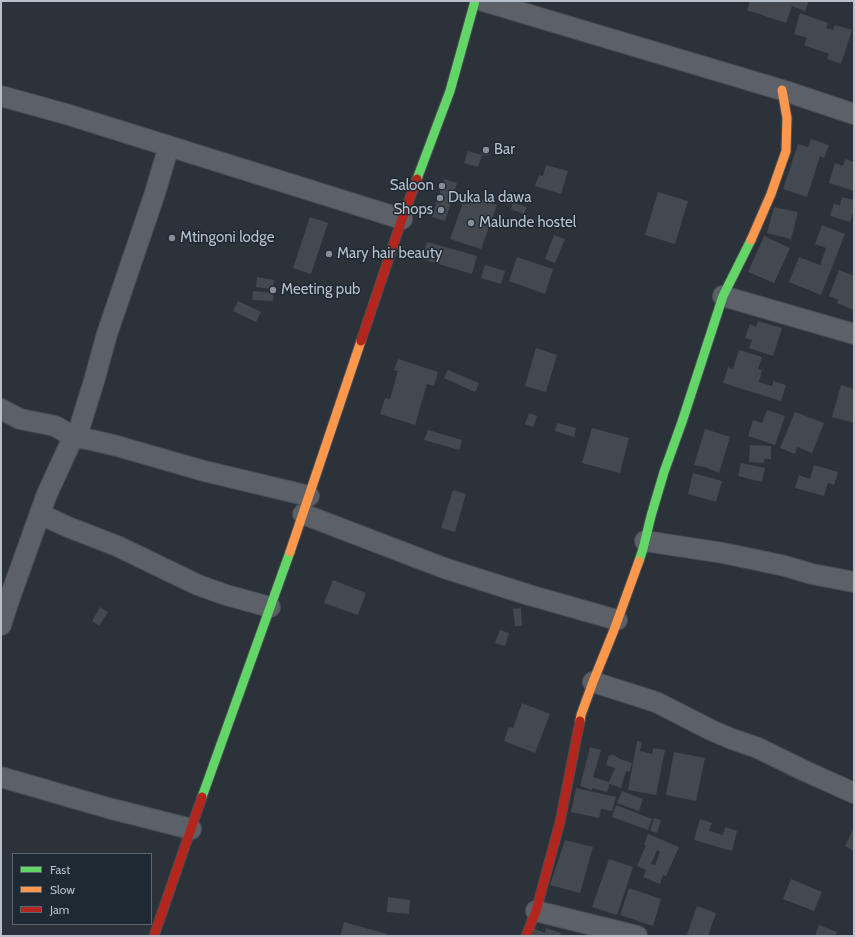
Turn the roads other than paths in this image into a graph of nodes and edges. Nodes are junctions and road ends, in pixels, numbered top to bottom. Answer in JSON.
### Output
{"nodes":[{"id":1,"x":475,"y":1,"type":"edge"},
{"id":2,"x":483,"y":1,"type":"edge"},
{"id":3,"x":782,"y":90,"type":"junction"},
{"id":4,"x":1,"y":96,"type":"edge"},
{"id":5,"x":854,"y":114,"type":"edge"},
{"id":6,"x":169,"y":146,"type":"junction"},
{"id":7,"x":402,"y":219,"type":"junction"},
{"id":8,"x":723,"y":296,"type":"junction"},
{"id":9,"x":854,"y":334,"type":"edge"},
{"id":10,"x":1,"y":409,"type":"edge"},
{"id":11,"x":74,"y":437,"type":"junction"},
{"id":12,"x":306,"y":505,"type":"junction"},
{"id":13,"x":40,"y":514,"type":"junction"},
{"id":14,"x":645,"y":541,"type":"junction"},
{"id":15,"x":854,"y":582,"type":"edge"},
{"id":16,"x":270,"y":607,"type":"junction"},
{"id":17,"x":617,"y":620,"type":"junction"},
{"id":18,"x":1,"y":625,"type":"edge"},
{"id":19,"x":593,"y":682,"type":"junction"},
{"id":20,"x":1,"y":777,"type":"edge"},
{"id":21,"x":854,"y":793,"type":"edge"},
{"id":22,"x":191,"y":829,"type":"junction"},
{"id":23,"x":536,"y":910,"type":"junction"},
{"id":24,"x":154,"y":936,"type":"edge"},
{"id":25,"x":526,"y":936,"type":"edge"},
{"id":26,"x":637,"y":936,"type":"edge"}],
"edges":[{"from":1,"to":7,"type":"street"},
{"from":2,"to":3,"type":"street"},
{"from":3,"to":5,"type":"street"},
{"from":3,"to":8,"type":"street"},
{"from":4,"to":6,"type":"street"},
{"from":6,"to":7,"type":"street"},
{"from":6,"to":11,"type":"street"},
{"from":7,"to":12,"type":"street"},
{"from":8,"to":9,"type":"street"},
{"from":8,"to":14,"type":"street"},
{"from":10,"to":11,"type":"street"},
{"from":11,"to":12,"type":"street"},
{"from":11,"to":13,"type":"street"},
{"from":12,"to":16,"type":"street"},
{"from":12,"to":17,"type":"street"},
{"from":13,"to":16,"type":"street"},
{"from":13,"to":18,"type":"street"},
{"from":14,"to":15,"type":"street"},
{"from":14,"to":17,"type":"street"},
{"from":16,"to":22,"type":"street"},
{"from":17,"to":19,"type":"street"},
{"from":19,"to":21,"type":"street"},
{"from":19,"to":23,"type":"street"},
{"from":20,"to":22,"type":"street"},
{"from":22,"to":24,"type":"street"},
{"from":23,"to":25,"type":"street"},
{"from":23,"to":26,"type":"street"}]}
